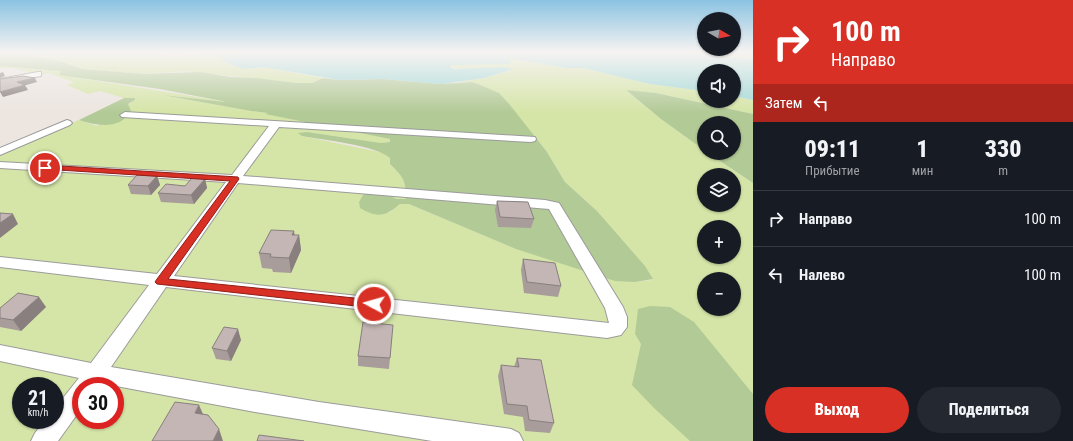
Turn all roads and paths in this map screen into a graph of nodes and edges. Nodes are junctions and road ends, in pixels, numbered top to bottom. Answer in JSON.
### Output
{"nodes":[{"id":1,"x":38,"y":74,"type":"dead end"},
{"id":2,"x":0,"y":81,"type":"edge"},
{"id":3,"x":125,"y":115,"type":"dead end"},
{"id":4,"x":67,"y":123,"type":"dead end"},
{"id":5,"x":277,"y":123,"type":"junction"},
{"id":6,"x":530,"y":139,"type":"dead end"},
{"id":7,"x":0,"y":152,"type":"edge"},
{"id":8,"x":0,"y":165,"type":"edge"},
{"id":9,"x":235,"y":179,"type":"junction"},
{"id":10,"x":0,"y":262,"type":"edge"},
{"id":11,"x":160,"y":282,"type":"junction"},
{"id":12,"x":0,"y":353,"type":"edge"},
{"id":13,"x":81,"y":377,"type":"edge"},
{"id":14,"x":93,"y":377,"type":"edge"},
{"id":15,"x":124,"y":385,"type":"edge"},
{"id":16,"x":72,"y":404,"type":"edge"},
{"id":17,"x":43,"y":441,"type":"edge"},
{"id":18,"x":511,"y":441,"type":"edge"}],
"edges":[{"from":1,"to":2,"type":"street"},
{"from":3,"to":5,"type":"street"},
{"from":4,"to":7,"type":"street"},
{"from":5,"to":6,"type":"street"},
{"from":5,"to":9,"type":"street"},
{"from":8,"to":9,"type":"street"},
{"from":9,"to":11,"type":"street"},
{"from":9,"to":11,"type":"street"},
{"from":10,"to":11,"type":"street"},
{"from":11,"to":14,"type":"street"},
{"from":12,"to":13,"type":"street"},
{"from":15,"to":18,"type":"street"},
{"from":16,"to":17,"type":"street"}]}
